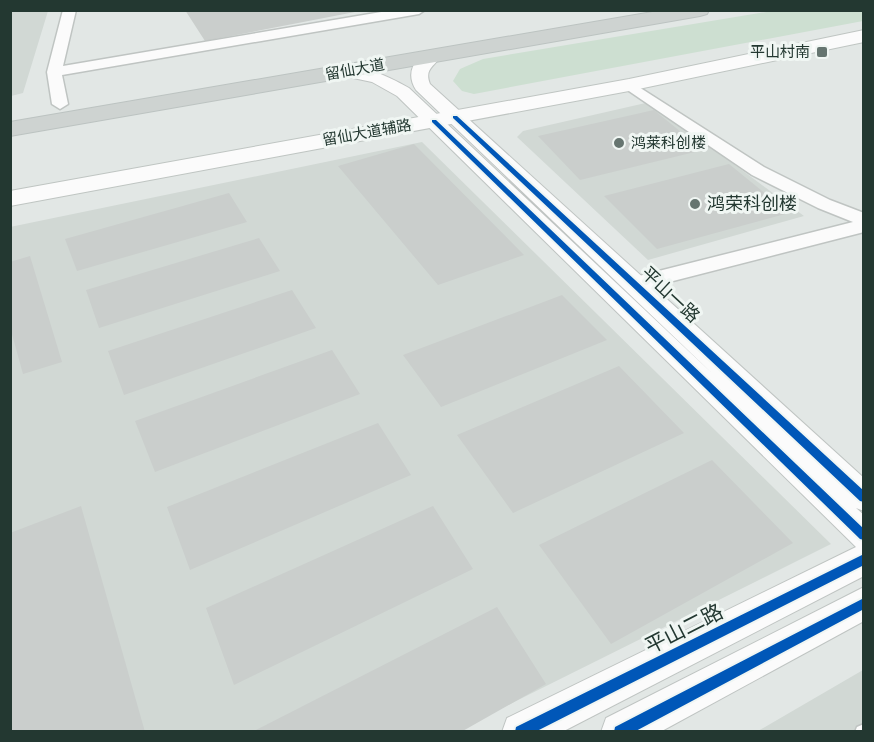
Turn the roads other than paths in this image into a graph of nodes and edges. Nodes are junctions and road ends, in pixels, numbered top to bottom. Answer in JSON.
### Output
{"nodes":[{"id":1,"x":70,"y":10,"type":"edge"},
{"id":2,"x":419,"y":10,"type":"edge"},
{"id":3,"x":613,"y":10,"type":"edge"},
{"id":4,"x":700,"y":10,"type":"edge"},
{"id":5,"x":864,"y":27,"type":"edge"},
{"id":6,"x":864,"y":36,"type":"edge"},
{"id":7,"x":433,"y":56,"type":"junction"},
{"id":8,"x":345,"y":71,"type":"junction"},
{"id":9,"x":54,"y":72,"type":"junction"},
{"id":10,"x":631,"y":86,"type":"dead end"},
{"id":11,"x":60,"y":104,"type":"junction"},
{"id":12,"x":10,"y":112,"type":"edge"},
{"id":13,"x":439,"y":114,"type":"junction"},
{"id":14,"x":10,"y":129,"type":"edge"},
{"id":15,"x":10,"y":187,"type":"edge"},
{"id":16,"x":10,"y":199,"type":"edge"},
{"id":17,"x":634,"y":284,"type":"junction"},
{"id":18,"x":864,"y":498,"type":"edge"},
{"id":19,"x":864,"y":536,"type":"edge"},
{"id":20,"x":864,"y":559,"type":"edge"},
{"id":21,"x":864,"y":603,"type":"edge"},
{"id":22,"x":521,"y":732,"type":"edge"},
{"id":23,"x":620,"y":732,"type":"edge"}],
"edges":[{"from":1,"to":9,"type":"street"},
{"from":2,"to":9,"type":"street"},
{"from":3,"to":11,"type":"main road","name":"留仙大道"},
{"from":4,"to":7,"type":"main road","name":"留仙大道"},
{"from":5,"to":13,"type":"main road","name":"留仙大道辅路"},
{"from":6,"to":13,"type":"main road","name":"留仙大道辅路"},
{"from":7,"to":8,"type":"main road","name":"留仙大道"},
{"from":7,"to":13,"type":"street","name":"平山一路"},
{"from":8,"to":13,"type":"street","name":"平山一路"},
{"from":8,"to":14,"type":"main road","name":"留仙大道"},
{"from":9,"to":11,"type":"street"},
{"from":10,"to":17,"type":"street"},
{"from":11,"to":12,"type":"main road","name":"留仙大道"},
{"from":13,"to":15,"type":"main road","name":"留仙大道辅路"},
{"from":13,"to":16,"type":"main road","name":"留仙大道辅路"},
{"from":13,"to":17,"type":"street","name":"平山一路"},
{"from":13,"to":19,"type":"street","name":"平山一路"},
{"from":17,"to":18,"type":"street","name":"平山一路"},
{"from":20,"to":22,"type":"street","name":"平山二路"},
{"from":21,"to":23,"type":"street"}]}
